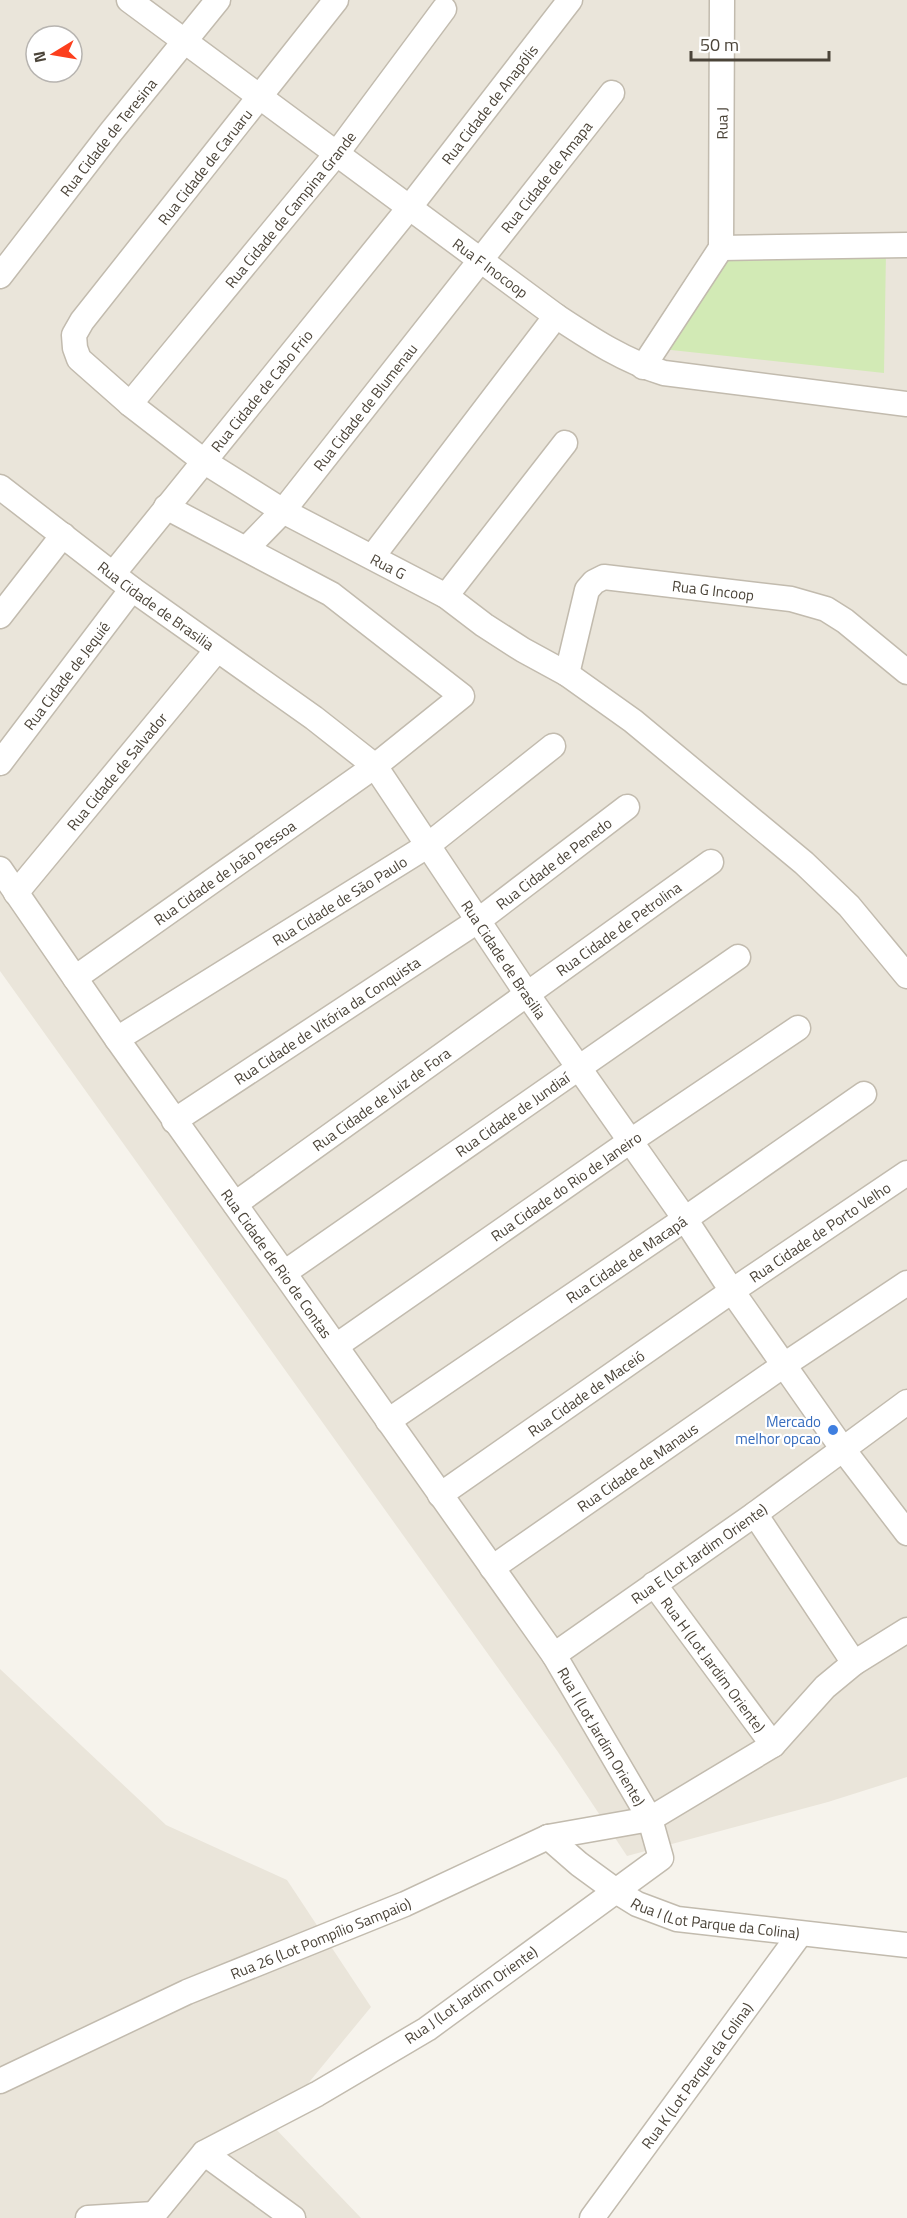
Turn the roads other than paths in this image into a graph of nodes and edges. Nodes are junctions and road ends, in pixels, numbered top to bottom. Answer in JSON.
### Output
{"nodes":[{"id":1,"x":129,"y":0,"type":"edge"},
{"id":2,"x":218,"y":0,"type":"edge"},
{"id":3,"x":336,"y":0,"type":"edge"},
{"id":4,"x":570,"y":0,"type":"edge"},
{"id":5,"x":722,"y":0,"type":"edge"},
{"id":6,"x":444,"y":9,"type":"dead end"},
{"id":7,"x":185,"y":43,"type":"junction"},
{"id":8,"x":612,"y":93,"type":"dead end"},
{"id":9,"x":261,"y":96,"type":"junction"},
{"id":10,"x":336,"y":153,"type":"junction"},
{"id":11,"x":409,"y":208,"type":"junction"},
{"id":12,"x":907,"y":245,"type":"edge"},
{"id":13,"x":721,"y":248,"type":"junction"},
{"id":14,"x":480,"y":260,"type":"junction"},
{"id":15,"x":0,"y":276,"type":"edge"},
{"id":16,"x":556,"y":316,"type":"junction"},
{"id":17,"x":74,"y":335,"type":"joint"},
{"id":18,"x":643,"y":367,"type":"junction"},
{"id":19,"x":130,"y":404,"type":"junction"},
{"id":20,"x":907,"y":404,"type":"edge"},
{"id":21,"x":565,"y":443,"type":"dead end"},
{"id":22,"x":205,"y":462,"type":"junction"},
{"id":23,"x":0,"y":487,"type":"edge"},
{"id":24,"x":166,"y":507,"type":"junction"},
{"id":25,"x":283,"y":511,"type":"junction"},
{"id":26,"x":63,"y":535,"type":"junction"},
{"id":27,"x":247,"y":548,"type":"junction"},
{"id":28,"x":373,"y":556,"type":"junction"},
{"id":29,"x":112,"y":574,"type":"junction"},
{"id":30,"x":132,"y":589,"type":"junction"},
{"id":31,"x":446,"y":596,"type":"junction"},
{"id":32,"x":0,"y":616,"type":"edge"},
{"id":33,"x":217,"y":650,"type":"junction"},
{"id":34,"x":907,"y":672,"type":"edge"},
{"id":35,"x":567,"y":674,"type":"junction"},
{"id":36,"x":552,"y":746,"type":"dead end"},
{"id":37,"x":0,"y":763,"type":"edge"},
{"id":38,"x":375,"y":765,"type":"junction"},
{"id":39,"x":627,"y":807,"type":"dead end"},
{"id":40,"x":427,"y":846,"type":"junction"},
{"id":41,"x":711,"y":862,"type":"dead end"},
{"id":42,"x":0,"y":869,"type":"edge"},
{"id":43,"x":16,"y":893,"type":"junction"},
{"id":44,"x":479,"y":920,"type":"junction"},
{"id":45,"x":738,"y":957,"type":"dead end"},
{"id":46,"x":907,"y":976,"type":"edge"},
{"id":47,"x":75,"y":978,"type":"junction"},
{"id":48,"x":527,"y":994,"type":"junction"},
{"id":49,"x":798,"y":1028,"type":"dead end"},
{"id":50,"x":117,"y":1040,"type":"junction"},
{"id":51,"x":580,"y":1067,"type":"junction"},
{"id":52,"x":864,"y":1094,"type":"dead end"},
{"id":53,"x":174,"y":1121,"type":"junction"},
{"id":54,"x":629,"y":1142,"type":"junction"},
{"id":55,"x":907,"y":1173,"type":"edge"},
{"id":56,"x":235,"y":1204,"type":"junction"},
{"id":57,"x":685,"y":1219,"type":"junction"},
{"id":58,"x":284,"y":1272,"type":"junction"},
{"id":59,"x":907,"y":1282,"type":"edge"},
{"id":60,"x":732,"y":1291,"type":"junction"},
{"id":61,"x":336,"y":1346,"type":"junction"},
{"id":62,"x":784,"y":1365,"type":"junction"},
{"id":63,"x":907,"y":1402,"type":"edge"},
{"id":64,"x":388,"y":1421,"type":"junction"},
{"id":65,"x":843,"y":1448,"type":"junction"},
{"id":66,"x":440,"y":1495,"type":"junction"},
{"id":67,"x":754,"y":1514,"type":"junction"},
{"id":68,"x":902,"y":1519,"type":"edge"},
{"id":69,"x":492,"y":1568,"type":"junction"},
{"id":70,"x":654,"y":1584,"type":"junction"},
{"id":71,"x":907,"y":1630,"type":"edge"},
{"id":72,"x":554,"y":1655,"type":"junction"},
{"id":73,"x":854,"y":1663,"type":"junction"},
{"id":74,"x":773,"y":1745,"type":"junction"},
{"id":75,"x":650,"y":1819,"type":"junction"},
{"id":76,"x":548,"y":1836,"type":"junction"},
{"id":77,"x":616,"y":1891,"type":"junction"},
{"id":78,"x":800,"y":1934,"type":"junction"},
{"id":79,"x":907,"y":1945,"type":"edge"},
{"id":80,"x":0,"y":2081,"type":"edge"},
{"id":81,"x":204,"y":2153,"type":"junction"},
{"id":82,"x":153,"y":2216,"type":"edge"},
{"id":83,"x":88,"y":2218,"type":"edge"},
{"id":84,"x":293,"y":2218,"type":"edge"},
{"id":85,"x":592,"y":2218,"type":"edge"}],
"edges":[{"from":1,"to":7,"type":"street","name":"Rua F Inocoop"},
{"from":2,"to":7,"type":"street","name":"Rua Cidade de Teresina"},
{"from":3,"to":9,"type":"street","name":"Rua Cidade de Caruaru"},
{"from":4,"to":11,"type":"street","name":"Rua Cidade de Anapólis"},
{"from":5,"to":13,"type":"street","name":"Rua J"},
{"from":6,"to":10,"type":"street","name":"Rua Cidade de Campina Grande"},
{"from":7,"to":9,"type":"street","name":"Rua F Inocoop"},
{"from":7,"to":15,"type":"street","name":"Rua Cidade de Teresina"},
{"from":8,"to":14,"type":"street","name":"Rua Cidade de Amapa"},
{"from":9,"to":10,"type":"street","name":"Rua F Inocoop"},
{"from":9,"to":17,"type":"street","name":"Rua Cidade de Caruaru"},
{"from":10,"to":11,"type":"street","name":"Rua F Inocoop"},
{"from":10,"to":19,"type":"street","name":"Rua Cidade de Campina Grande"},
{"from":11,"to":14,"type":"street","name":"Rua F Inocoop"},
{"from":11,"to":22,"type":"street","name":"Rua Cidade de Cabo Frio"},
{"from":12,"to":13,"type":"street"},
{"from":13,"to":18,"type":"street"},
{"from":14,"to":16,"type":"street","name":"Rua F Inocoop"},
{"from":14,"to":25,"type":"street","name":"Rua Cidade de Blumenau"},
{"from":16,"to":18,"type":"street","name":"Rua F Inocoop"},
{"from":16,"to":28,"type":"street"},
{"from":17,"to":19,"type":"street","name":"Rua G"},
{"from":18,"to":20,"type":"street","name":"Rua F Inocoop"},
{"from":19,"to":22,"type":"street","name":"Rua G"},
{"from":21,"to":31,"type":"street"},
{"from":22,"to":24,"type":"street","name":"Rua Cidade de Cabo Frio"},
{"from":22,"to":25,"type":"street","name":"Rua G"},
{"from":23,"to":26,"type":"street","name":"Rua Cidade de Brasilia"},
{"from":24,"to":27,"type":"street"},
{"from":24,"to":29,"type":"street","name":"Rua Cidade de Cabo Frio"},
{"from":25,"to":27,"type":"street","name":"Rua Cidade de Blumenau"},
{"from":25,"to":28,"type":"street","name":"Rua G"},
{"from":26,"to":29,"type":"street","name":"Rua Cidade de Brasilia"},
{"from":26,"to":32,"type":"street"},
{"from":27,"to":38,"type":"street","name":"Rua Cidade de João Pessoa"},
{"from":28,"to":31,"type":"street","name":"Rua G"},
{"from":29,"to":30,"type":"street","name":"Rua Cidade de Brasilia"},
{"from":30,"to":33,"type":"street","name":"Rua Cidade de Brasilia"},
{"from":30,"to":37,"type":"street","name":"Rua Cidade de Jequié"},
{"from":31,"to":35,"type":"street","name":"Rua G"},
{"from":33,"to":38,"type":"street","name":"Rua Cidade de Brasilia"},
{"from":33,"to":43,"type":"street","name":"Rua Cidade de Salvador"},
{"from":34,"to":35,"type":"street","name":"Rua G Incoop"},
{"from":35,"to":46,"type":"street","name":"Rua G"},
{"from":36,"to":40,"type":"street","name":"Rua Cidade de São Paulo"},
{"from":38,"to":40,"type":"street","name":"Rua Cidade de Brasilia"},
{"from":38,"to":47,"type":"street","name":"Rua Cidade de João Pessoa"},
{"from":39,"to":44,"type":"street","name":"Rua Cidade de Penedo"},
{"from":40,"to":44,"type":"street","name":"Rua Cidade de Brasilia"},
{"from":40,"to":50,"type":"street","name":"Rua Cidade de São Paulo"},
{"from":41,"to":48,"type":"street","name":"Rua Cidade de Petrolina"},
{"from":42,"to":43,"type":"street","name":"Rua Cidade de Rio de Contas"},
{"from":43,"to":47,"type":"street","name":"Rua Cidade de Rio de Contas"},
{"from":44,"to":48,"type":"street","name":"Rua Cidade de Brasilia"},
{"from":44,"to":53,"type":"street","name":"Rua Cidade de Vitória da Conquista"},
{"from":45,"to":51,"type":"street","name":"Rua Cidade de Jundiaí"},
{"from":47,"to":50,"type":"street","name":"Rua Cidade de Rio de Contas"},
{"from":48,"to":51,"type":"street","name":"Rua Cidade de Brasilia"},
{"from":48,"to":56,"type":"street","name":"Rua Cidade de Juiz de Fora"},
{"from":49,"to":54,"type":"street","name":"Rua Cidade do Rio de Janeiro"},
{"from":50,"to":53,"type":"street","name":"Rua Cidade de Rio de Contas"},
{"from":51,"to":54,"type":"street","name":"Rua Cidade de Brasilia"},
{"from":51,"to":58,"type":"street","name":"Rua Cidade de Jundiaí"},
{"from":52,"to":57,"type":"street","name":"Rua Cidade de Macapá"},
{"from":53,"to":56,"type":"street","name":"Rua Cidade de Rio de Contas"},
{"from":54,"to":57,"type":"street","name":"Rua Cidade de Brasilia"},
{"from":54,"to":61,"type":"street","name":"Rua Cidade do Rio de Janeiro"},
{"from":55,"to":60,"type":"street","name":"Rua Cidade de Porto Velho"},
{"from":56,"to":58,"type":"street","name":"Rua Cidade de Rio de Contas"},
{"from":57,"to":60,"type":"street","name":"Rua Cidade de Brasilia"},
{"from":57,"to":64,"type":"street","name":"Rua Cidade de Macapá"},
{"from":58,"to":61,"type":"street","name":"Rua Cidade de Rio de Contas"},
{"from":59,"to":62,"type":"street","name":"Rua Cidade de Manaus"},
{"from":60,"to":62,"type":"street","name":"Rua Cidade de Brasilia"},
{"from":60,"to":66,"type":"street","name":"Rua Cidade de Maceió"},
{"from":61,"to":64,"type":"street","name":"Rua Cidade de Rio de Contas"},
{"from":62,"to":65,"type":"street","name":"Rua Cidade de Brasilia"},
{"from":62,"to":69,"type":"street","name":"Rua Cidade de Manaus"},
{"from":63,"to":65,"type":"street","name":"Rua E (Lot Jardim Oriente)"},
{"from":64,"to":66,"type":"street","name":"Rua Cidade de Rio de Contas"},
{"from":65,"to":67,"type":"street","name":"Rua E (Lot Jardim Oriente)"},
{"from":65,"to":68,"type":"street","name":"Rua Cidade de Brasilia"},
{"from":66,"to":69,"type":"street","name":"Rua Cidade de Rio de Contas"},
{"from":67,"to":70,"type":"street","name":"Rua E (Lot Jardim Oriente)"},
{"from":67,"to":73,"type":"street"},
{"from":69,"to":72,"type":"street","name":"Rua Cidade de Rio de Contas"},
{"from":70,"to":72,"type":"street","name":"Rua E (Lot Jardim Oriente)"},
{"from":70,"to":74,"type":"street","name":"Rua H (Lot Jardim Oriente)"},
{"from":71,"to":73,"type":"street"},
{"from":72,"to":75,"type":"street","name":"Rua I (Lot Jardim Oriente)"},
{"from":73,"to":74,"type":"street"},
{"from":74,"to":75,"type":"street"},
{"from":75,"to":76,"type":"street","name":"Rua 26 (Lot Pompílio Sampaio)"},
{"from":75,"to":77,"type":"street","name":"Rua J (Lot Jardim Oriente)"},
{"from":76,"to":77,"type":"street","name":"Rua I (Lot Parque da Colina)"},
{"from":76,"to":80,"type":"street","name":"Rua 26 (Lot Pompílio Sampaio)"},
{"from":77,"to":78,"type":"street","name":"Rua I (Lot Parque da Colina)"},
{"from":77,"to":81,"type":"street","name":"Rua J (Lot Jardim Oriente)"},
{"from":78,"to":79,"type":"street","name":"Rua I (Lot Parque da Colina)"},
{"from":78,"to":85,"type":"street","name":"Rua K (Lot Parque da Colina)"},
{"from":81,"to":82,"type":"street"},
{"from":81,"to":84,"type":"street"},
{"from":82,"to":83,"type":"street"}]}
